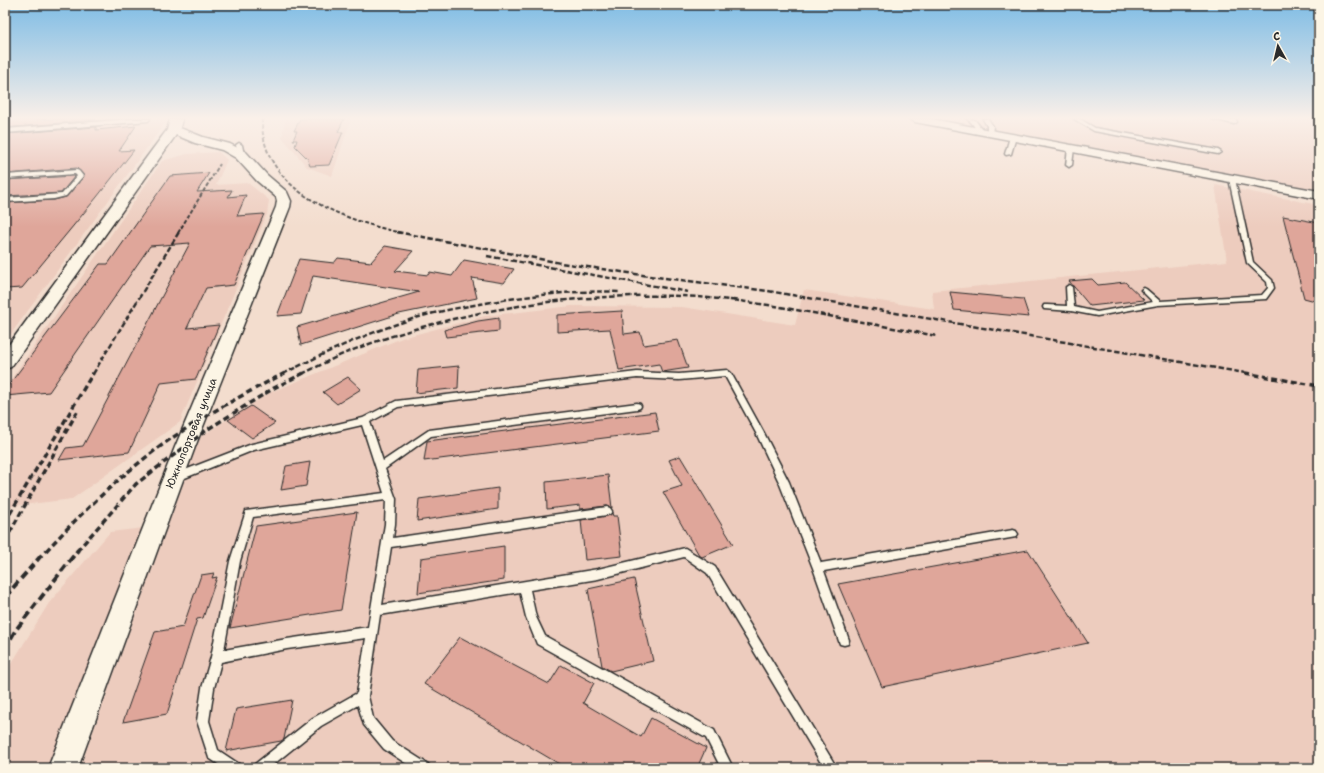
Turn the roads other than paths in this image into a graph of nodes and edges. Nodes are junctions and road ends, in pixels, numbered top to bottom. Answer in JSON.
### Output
{"nodes":[{"id":1,"x":155,"y":155,"type":"edge"},
{"id":2,"x":244,"y":155,"type":"edge"},
{"id":3,"x":1070,"y":155,"type":"edge"},
{"id":4,"x":1108,"y":155,"type":"edge"},
{"id":5,"x":1068,"y":165,"type":"dead end"},
{"id":6,"x":5,"y":177,"type":"edge"},
{"id":7,"x":1232,"y":179,"type":"junction"},
{"id":8,"x":1319,"y":195,"type":"edge"},
{"id":9,"x":5,"y":200,"type":"edge"},
{"id":10,"x":1069,"y":287,"type":"dead end"},
{"id":11,"x":1144,"y":290,"type":"dead end"},
{"id":12,"x":1158,"y":303,"type":"junction"},
{"id":13,"x":1047,"y":307,"type":"dead end"},
{"id":14,"x":1071,"y":309,"type":"junction"},
{"id":15,"x":5,"y":364,"type":"edge"},
{"id":16,"x":637,"y":406,"type":"dead end"},
{"id":17,"x":365,"y":422,"type":"junction"},
{"id":18,"x":381,"y":466,"type":"junction"},
{"id":19,"x":173,"y":480,"type":"junction"},
{"id":20,"x":390,"y":496,"type":"junction"},
{"id":21,"x":608,"y":511,"type":"dead end"},
{"id":22,"x":1013,"y":534,"type":"dead end"},
{"id":23,"x":387,"y":543,"type":"junction"},
{"id":24,"x":818,"y":568,"type":"junction"},
{"id":25,"x":524,"y":588,"type":"junction"},
{"id":26,"x":376,"y":611,"type":"junction"},
{"id":27,"x":372,"y":632,"type":"junction"},
{"id":28,"x":844,"y":640,"type":"dead end"},
{"id":29,"x":217,"y":657,"type":"junction"},
{"id":30,"x":362,"y":696,"type":"junction"},
{"id":31,"x":62,"y":768,"type":"edge"},
{"id":32,"x":235,"y":768,"type":"edge"},
{"id":33,"x":259,"y":768,"type":"edge"},
{"id":34,"x":424,"y":768,"type":"edge"},
{"id":35,"x":727,"y":768,"type":"edge"},
{"id":36,"x":831,"y":768,"type":"edge"}],
"edges":[{"from":1,"to":15,"type":"street"},
{"from":2,"to":19,"type":"street","name":"Южнопортовая улица"},
{"from":3,"to":5,"type":"lane"},
{"from":4,"to":7,"type":"street"},
{"from":6,"to":9,"type":"lane"},
{"from":7,"to":8,"type":"street"},
{"from":7,"to":12,"type":"lane"},
{"from":10,"to":14,"type":"lane"},
{"from":11,"to":12,"type":"lane"},
{"from":12,"to":14,"type":"lane"},
{"from":13,"to":14,"type":"lane"},
{"from":16,"to":18,"type":"lane"},
{"from":17,"to":18,"type":"lane"},
{"from":17,"to":19,"type":"lane"},
{"from":17,"to":24,"type":"lane"},
{"from":18,"to":20,"type":"lane"},
{"from":19,"to":31,"type":"street","name":"Южнопортовая улица"},
{"from":20,"to":23,"type":"lane"},
{"from":20,"to":29,"type":"lane"},
{"from":21,"to":23,"type":"lane"},
{"from":22,"to":24,"type":"lane"},
{"from":23,"to":26,"type":"lane"},
{"from":24,"to":28,"type":"lane"},
{"from":25,"to":26,"type":"lane"},
{"from":25,"to":35,"type":"lane"},
{"from":25,"to":36,"type":"lane"},
{"from":26,"to":27,"type":"lane"},
{"from":27,"to":29,"type":"lane"},
{"from":27,"to":30,"type":"lane"},
{"from":29,"to":32,"type":"lane"},
{"from":30,"to":33,"type":"lane"},
{"from":30,"to":34,"type":"lane"}]}
